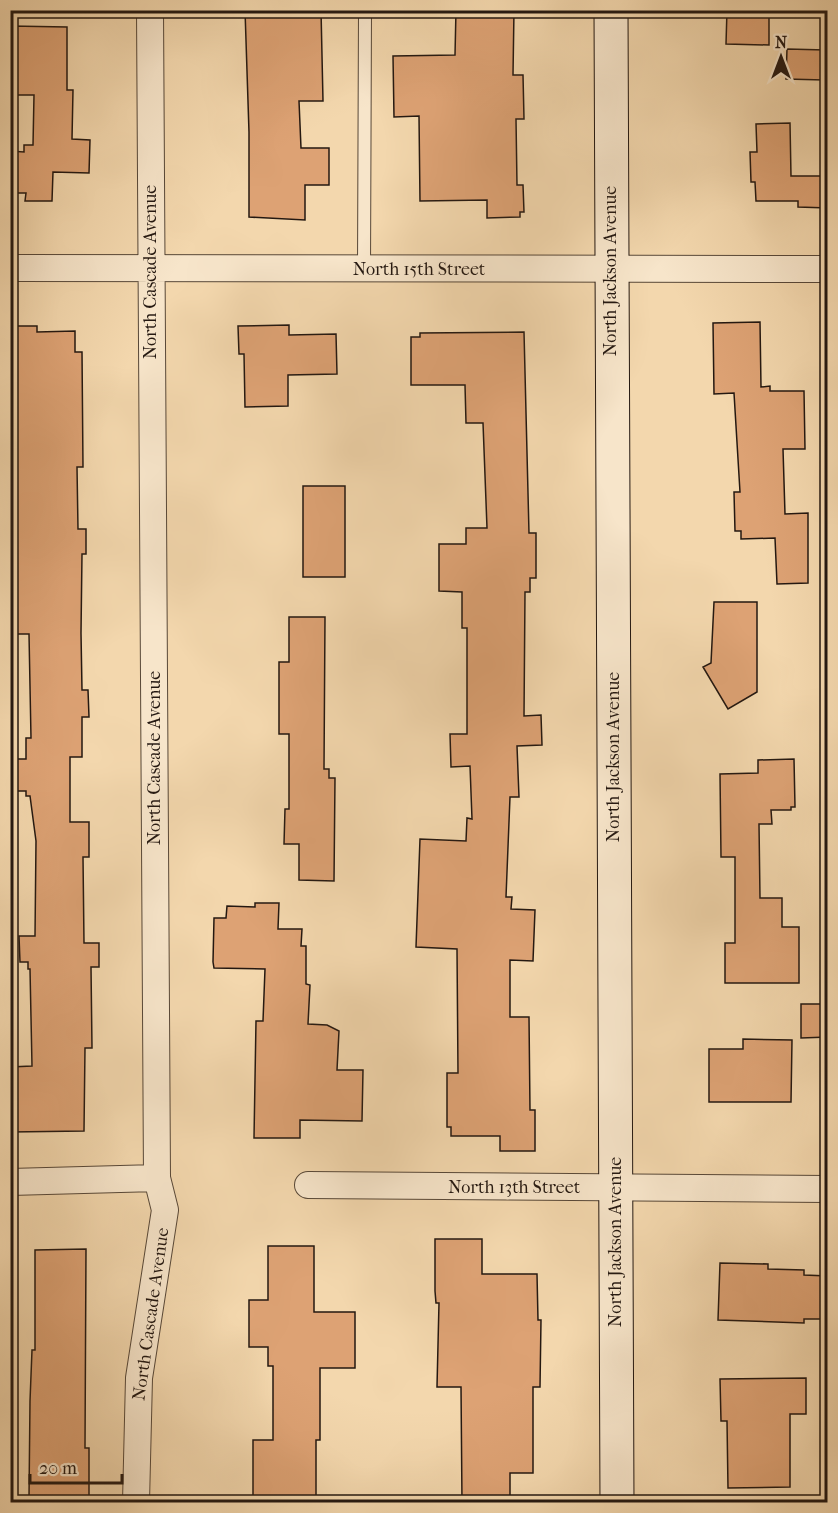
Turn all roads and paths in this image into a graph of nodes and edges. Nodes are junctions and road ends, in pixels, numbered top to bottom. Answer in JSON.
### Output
{"nodes":[{"id":1,"x":150,"y":10,"type":"edge"},
{"id":2,"x":365,"y":10,"type":"edge"},
{"id":3,"x":611,"y":10,"type":"edge"},
{"id":4,"x":10,"y":268,"type":"edge"},
{"id":5,"x":150,"y":269,"type":"junction"},
{"id":6,"x":364,"y":269,"type":"junction"},
{"id":7,"x":610,"y":269,"type":"junction"},
{"id":8,"x":828,"y":269,"type":"edge"},
{"id":9,"x":157,"y":1178,"type":"junction"},
{"id":10,"x":10,"y":1182,"type":"edge"},
{"id":11,"x":308,"y":1185,"type":"dead end"},
{"id":12,"x":615,"y":1187,"type":"junction"},
{"id":13,"x":828,"y":1189,"type":"edge"},
{"id":14,"x":136,"y":1503,"type":"edge"},
{"id":15,"x":617,"y":1503,"type":"edge"}],
"edges":[{"from":1,"to":5,"type":"street","name":"North Cascade Avenue"},
{"from":2,"to":6,"type":"lane"},
{"from":3,"to":7,"type":"main road","name":"North Jackson Avenue"},
{"from":4,"to":5,"type":"street","name":"North 15th Street"},
{"from":5,"to":6,"type":"street","name":"North 15th Street"},
{"from":5,"to":9,"type":"street","name":"North Cascade Avenue"},
{"from":6,"to":7,"type":"street","name":"North 15th Street"},
{"from":7,"to":8,"type":"street","name":"North 15th Street"},
{"from":7,"to":12,"type":"main road","name":"North Jackson Avenue"},
{"from":9,"to":10,"type":"street"},
{"from":9,"to":14,"type":"street","name":"North Cascade Avenue"},
{"from":11,"to":12,"type":"street","name":"North 13th Street"},
{"from":12,"to":13,"type":"street","name":"North 13th Street"},
{"from":12,"to":15,"type":"main road","name":"North Jackson Avenue"}]}
